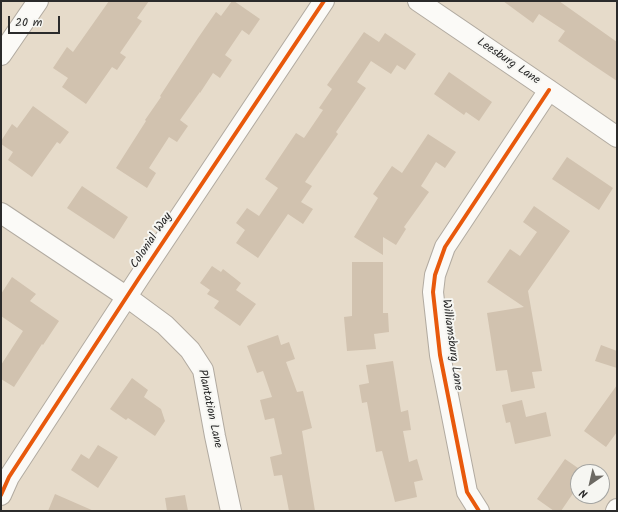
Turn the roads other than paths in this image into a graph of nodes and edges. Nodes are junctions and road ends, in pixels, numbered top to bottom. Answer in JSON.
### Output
{"nodes":[{"id":1,"x":38,"y":1,"type":"edge"},
{"id":2,"x":324,"y":1,"type":"edge"},
{"id":3,"x":418,"y":1,"type":"edge"},
{"id":4,"x":1,"y":55,"type":"edge"},
{"id":5,"x":549,"y":90,"type":"junction"},
{"id":6,"x":617,"y":138,"type":"edge"},
{"id":7,"x":1,"y":213,"type":"edge"},
{"id":8,"x":127,"y":297,"type":"junction"},
{"id":9,"x":1,"y":495,"type":"edge"},
{"id":10,"x":231,"y":511,"type":"edge"},
{"id":11,"x":479,"y":511,"type":"edge"}],
"edges":[{"from":1,"to":4,"type":"street"},
{"from":2,"to":8,"type":"street","name":"Colonial Way"},
{"from":3,"to":5,"type":"street","name":"Leesburg Lane"},
{"from":5,"to":6,"type":"street","name":"Leesburg Lane"},
{"from":5,"to":11,"type":"street","name":"Williamsburg Lane"},
{"from":7,"to":8,"type":"street","name":"Plantation Lane"},
{"from":8,"to":9,"type":"street","name":"Colonial Way"},
{"from":8,"to":10,"type":"street","name":"Plantation Lane"}]}
